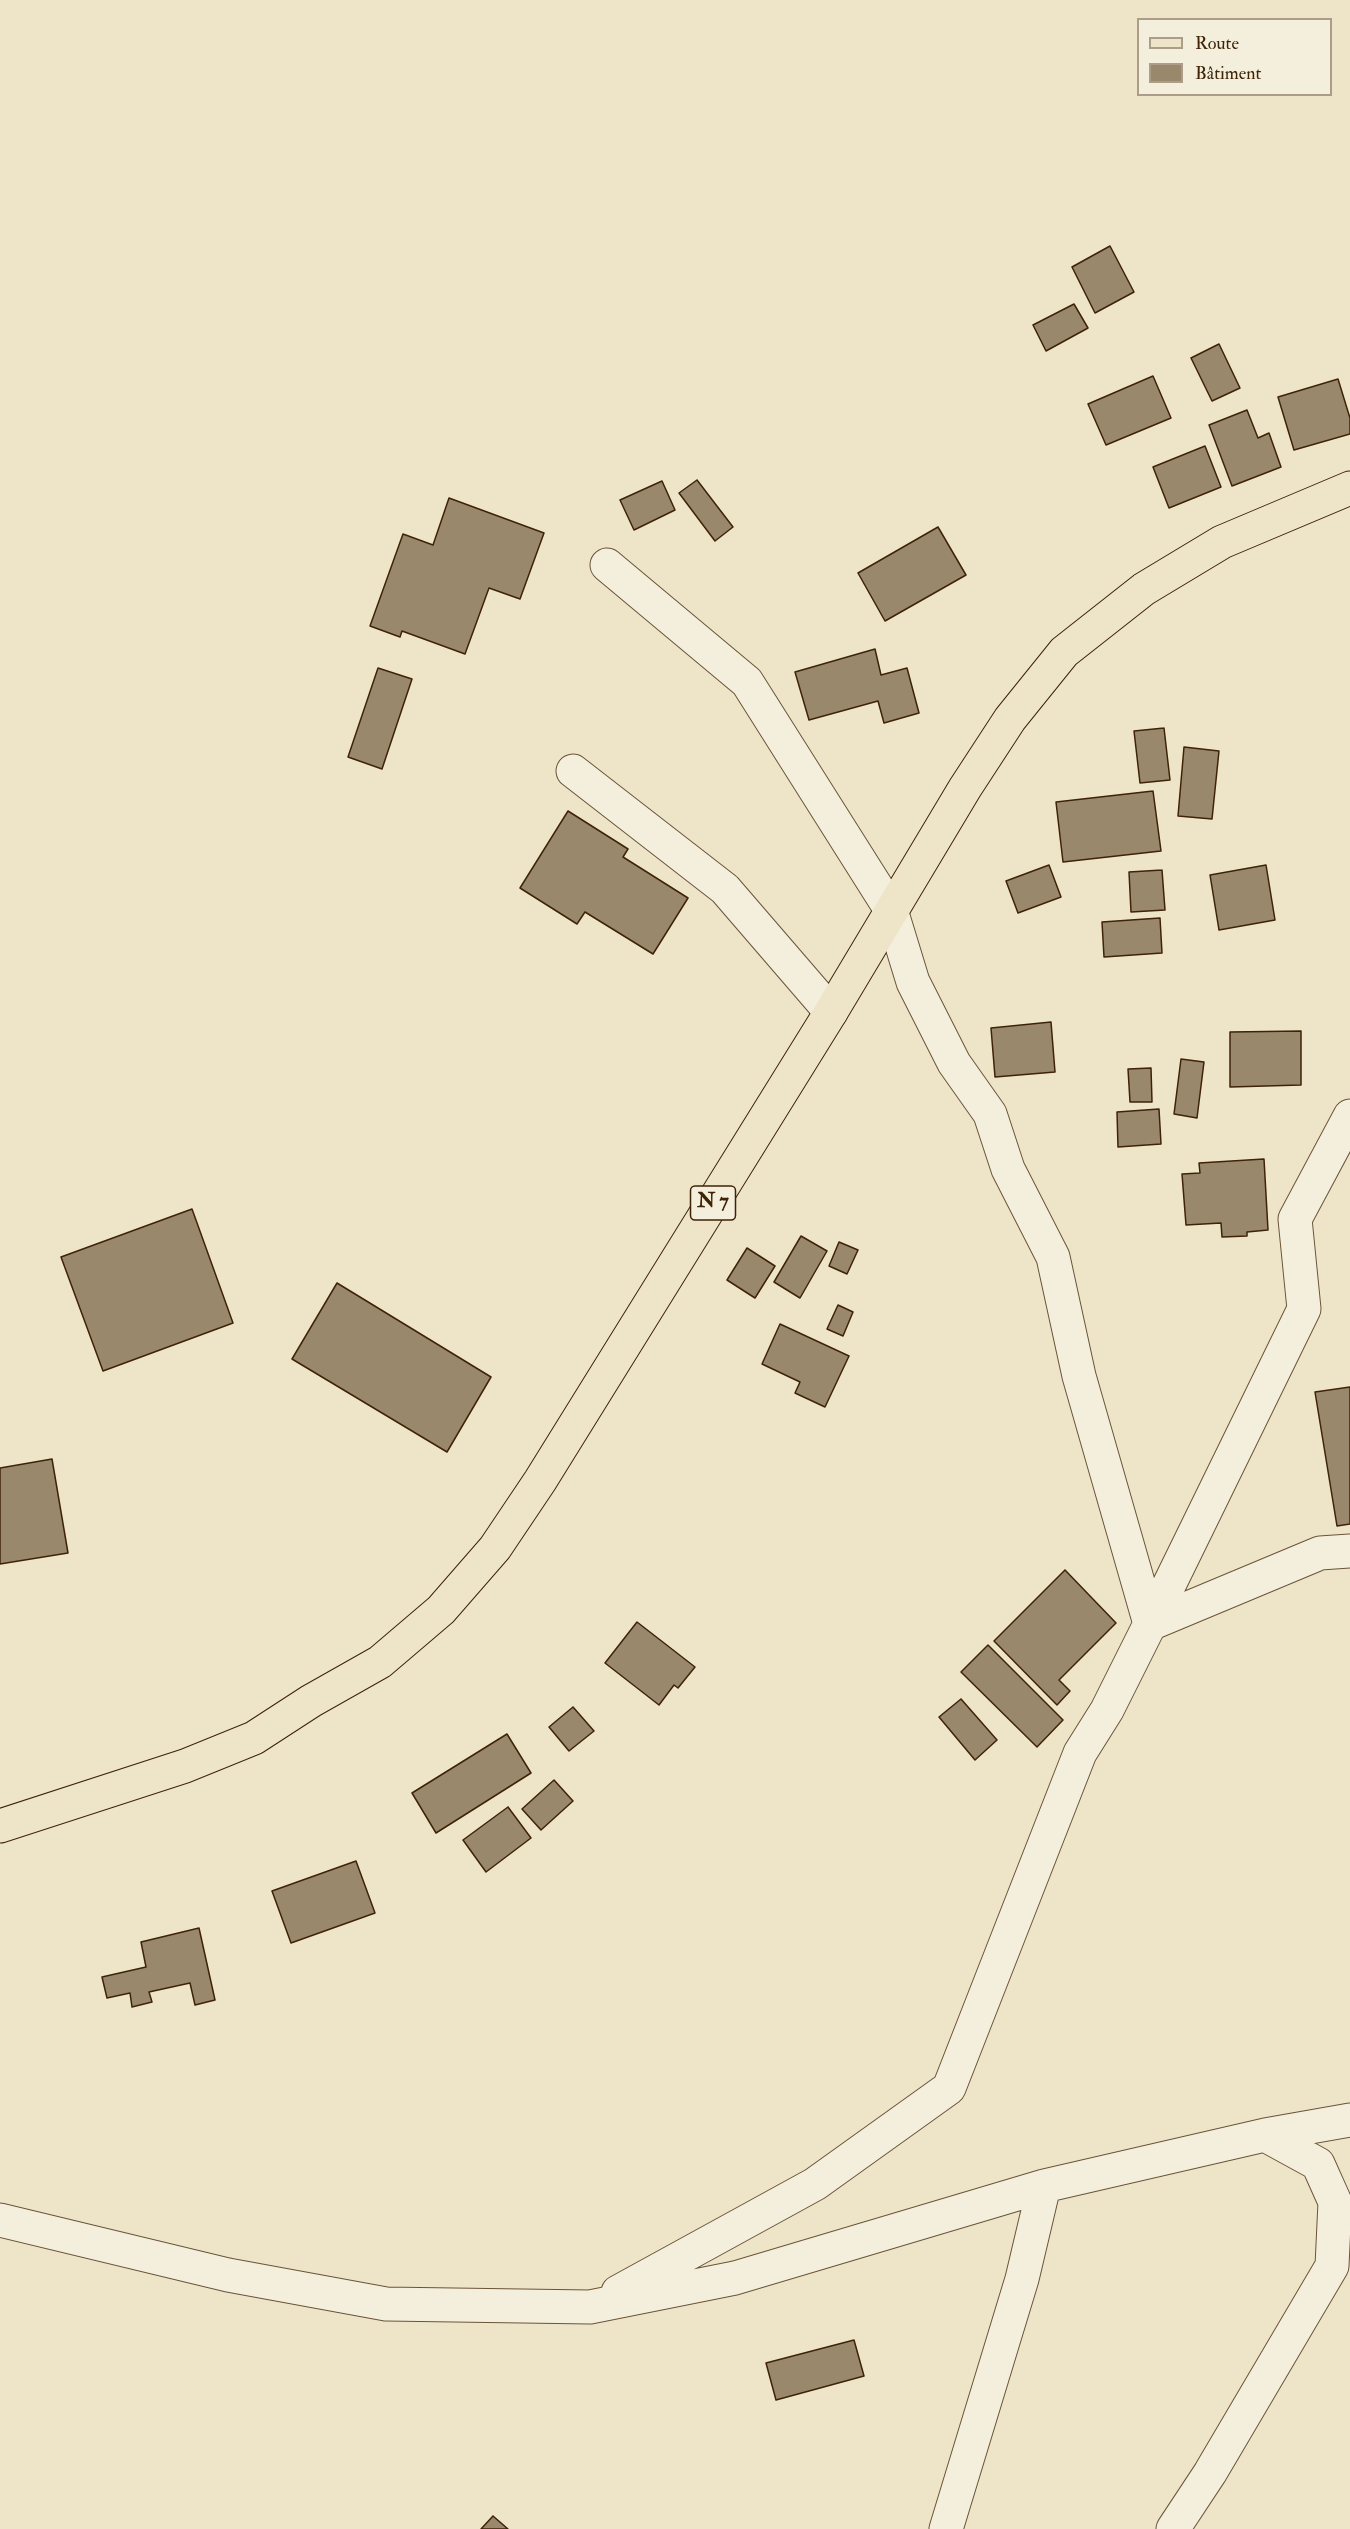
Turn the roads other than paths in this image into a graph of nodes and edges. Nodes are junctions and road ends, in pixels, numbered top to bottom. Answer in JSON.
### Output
{"nodes":[{"id":1,"x":1350,"y":488,"type":"edge"},
{"id":2,"x":607,"y":566,"type":"dead end"},
{"id":3,"x":573,"y":771,"type":"dead end"},
{"id":4,"x":891,"y":910,"type":"junction"},
{"id":5,"x":831,"y":1012,"type":"junction"},
{"id":6,"x":1350,"y":1116,"type":"edge"},
{"id":7,"x":1350,"y":1551,"type":"edge"},
{"id":8,"x":1150,"y":1624,"type":"junction"},
{"id":9,"x":0,"y":1826,"type":"edge"},
{"id":10,"x":1350,"y":2120,"type":"edge"},
{"id":11,"x":1266,"y":2135,"type":"junction"},
{"id":12,"x":1044,"y":2186,"type":"junction"},
{"id":13,"x":0,"y":2220,"type":"edge"},
{"id":14,"x":590,"y":2307,"type":"junction"},
{"id":15,"x":946,"y":2529,"type":"edge"},
{"id":16,"x":1173,"y":2529,"type":"edge"}],
"edges":[{"from":1,"to":4,"type":"main road","number":"N 7"},
{"from":2,"to":4,"type":"street"},
{"from":3,"to":5,"type":"street"},
{"from":4,"to":5,"type":"main road","number":"N 7"},
{"from":4,"to":8,"type":"street"},
{"from":5,"to":9,"type":"main road","number":"N 7"},
{"from":6,"to":8,"type":"street"},
{"from":7,"to":8,"type":"street"},
{"from":8,"to":14,"type":"street"},
{"from":10,"to":11,"type":"street"},
{"from":11,"to":12,"type":"street"},
{"from":11,"to":16,"type":"street"},
{"from":12,"to":14,"type":"street"},
{"from":12,"to":15,"type":"street"},
{"from":13,"to":14,"type":"street"}]}
